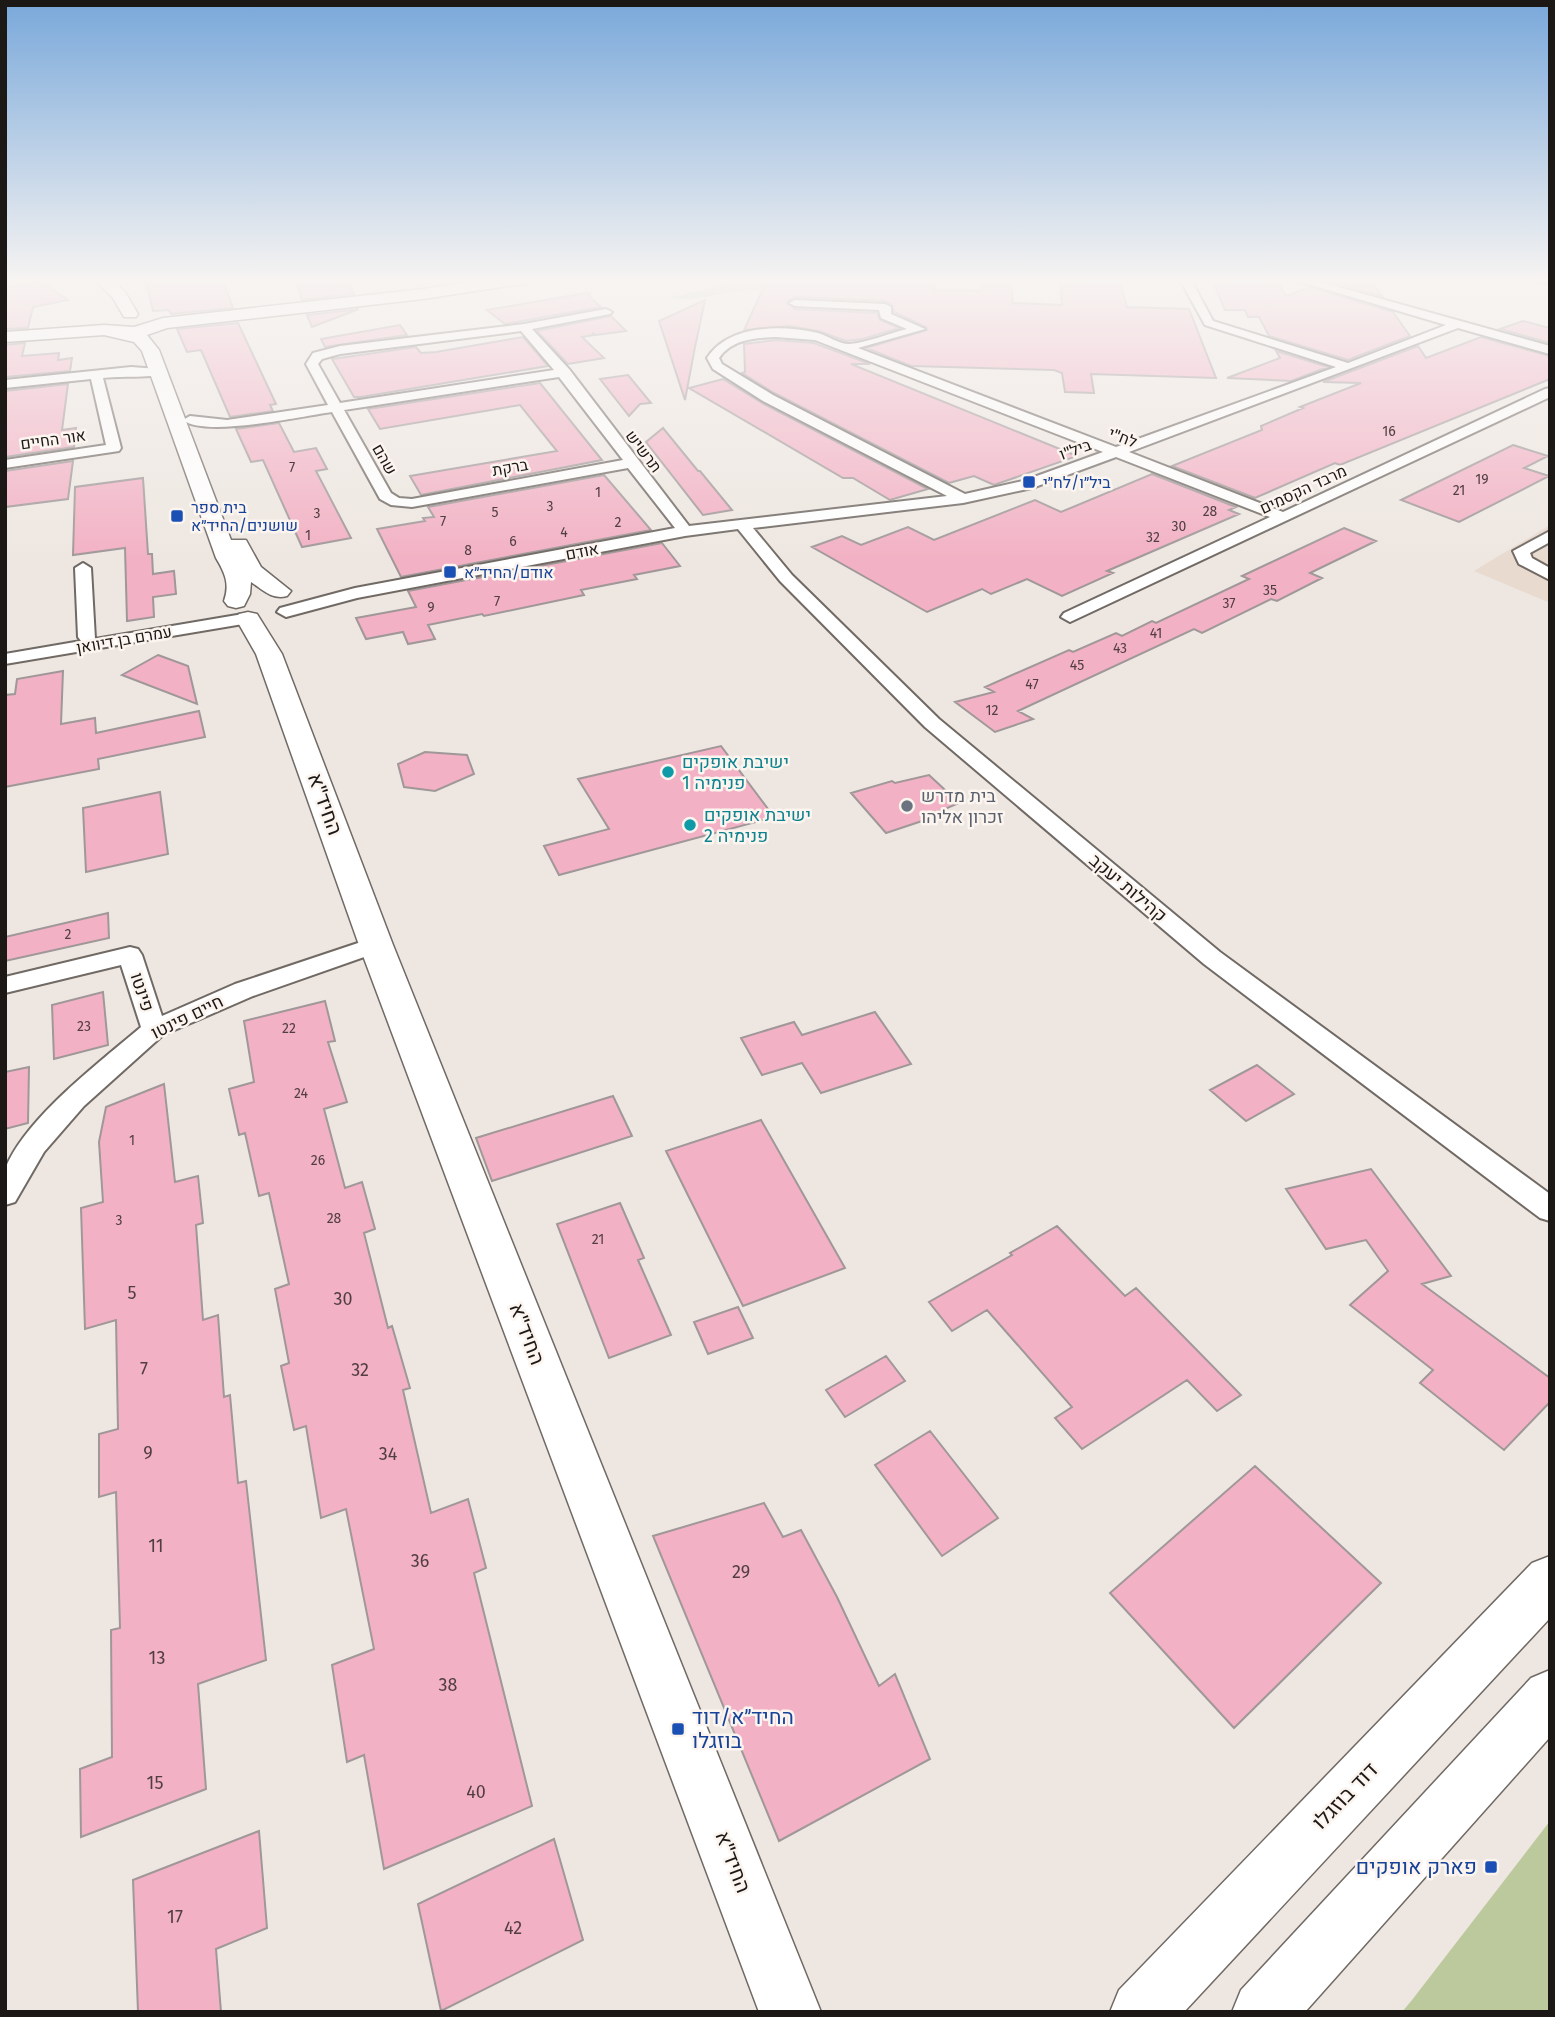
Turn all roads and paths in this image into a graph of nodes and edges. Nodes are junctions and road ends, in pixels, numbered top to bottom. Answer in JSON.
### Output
{"nodes":[{"id":1,"x":112,"y":372,"type":"edge"},
{"id":2,"x":158,"y":372,"type":"edge"},
{"id":3,"x":171,"y":372,"type":"edge"},
{"id":4,"x":316,"y":372,"type":"edge"},
{"id":5,"x":565,"y":372,"type":"joint"},
{"id":6,"x":727,"y":372,"type":"edge"},
{"id":7,"x":913,"y":372,"type":"edge"},
{"id":8,"x":1334,"y":372,"type":"edge"},
{"id":9,"x":96,"y":374,"type":"junction"},
{"id":10,"x":5,"y":384,"type":"edge"},
{"id":11,"x":1550,"y":392,"type":"edge"},
{"id":12,"x":335,"y":407,"type":"junction"},
{"id":13,"x":193,"y":428,"type":"junction"},
{"id":14,"x":1115,"y":453,"type":"junction"},
{"id":15,"x":630,"y":463,"type":"junction"},
{"id":16,"x":5,"y":464,"type":"edge"},
{"id":17,"x":963,"y":499,"type":"junction"},
{"id":18,"x":396,"y":502,"type":"joint"},
{"id":19,"x":1283,"y":517,"type":"junction"},
{"id":20,"x":742,"y":524,"type":"junction"},
{"id":21,"x":685,"y":531,"type":"junction"},
{"id":22,"x":1550,"y":536,"type":"edge"},
{"id":23,"x":83,"y":568,"type":"dead end"},
{"id":24,"x":1544,"y":573,"type":"edge"},
{"id":25,"x":263,"y":612,"type":"junction"},
{"id":26,"x":1070,"y":617,"type":"dead end"},
{"id":27,"x":87,"y":637,"type":"junction"},
{"id":28,"x":5,"y":650,"type":"edge"},
{"id":29,"x":5,"y":659,"type":"edge"},
{"id":30,"x":376,"y":945,"type":"junction"},
{"id":31,"x":5,"y":985,"type":"edge"},
{"id":32,"x":154,"y":1029,"type":"junction"},
{"id":33,"x":34,"y":1145,"type":"junction"},
{"id":34,"x":5,"y":1154,"type":"edge"},
{"id":35,"x":5,"y":1194,"type":"edge"},
{"id":36,"x":1550,"y":1210,"type":"edge"},
{"id":37,"x":1550,"y":1581,"type":"edge"},
{"id":38,"x":1550,"y":1697,"type":"edge"},
{"id":39,"x":790,"y":2012,"type":"edge"},
{"id":40,"x":1141,"y":2012,"type":"edge"},
{"id":41,"x":1263,"y":2012,"type":"edge"}],
"edges":[{"from":1,"to":9,"type":"street"},
{"from":2,"to":25,"type":"street","name":"החיד\"א"},
{"from":3,"to":13,"type":"street"},
{"from":4,"to":12,"type":"street","name":"שהם"},
{"from":5,"to":12,"type":"street"},
{"from":5,"to":15,"type":"street","name":"תרשיש"},
{"from":6,"to":17,"type":"street","name":"לח\"י"},
{"from":7,"to":14,"type":"street","name":"לח\"י"},
{"from":8,"to":14,"type":"street","name":"ביל\"ו"},
{"from":9,"to":10,"type":"street"},
{"from":9,"to":16,"type":"street","name":"אור החיים"},
{"from":11,"to":19,"type":"street","name":"מרבד הקסמים"},
{"from":12,"to":13,"type":"street"},
{"from":12,"to":18,"type":"street","name":"שהם"},
{"from":13,"to":25,"type":"street"},
{"from":14,"to":17,"type":"street","name":"ביל\"ו"},
{"from":14,"to":19,"type":"street","name":"לח\"י"},
{"from":15,"to":18,"type":"street","name":"ברקת"},
{"from":15,"to":21,"type":"street","name":"תרשיש"},
{"from":17,"to":20,"type":"street","name":"ביל\"ו"},
{"from":19,"to":26,"type":"street","name":"מרבד הקסמים"},
{"from":20,"to":21,"type":"street","name":"ביל\"ו"},
{"from":20,"to":36,"type":"street","name":"קהילות יעקב"},
{"from":21,"to":25,"type":"street","name":"אודם"},
{"from":22,"to":24,"type":"street"},
{"from":23,"to":27,"type":"street","name":"עמרם בן דיוואן"},
{"from":25,"to":27,"type":"street","name":"עמרם בן דיוואן"},
{"from":25,"to":29,"type":"street","name":"עמרם בן דיוואן"},
{"from":25,"to":30,"type":"street","name":"החיד\"א"},
{"from":27,"to":28,"type":"street","name":"עמרם בן דיוואן"},
{"from":30,"to":32,"type":"street","name":"חיים פינטו"},
{"from":30,"to":39,"type":"street","name":"החיד\"א"},
{"from":31,"to":32,"type":"street","name":"פינטו"},
{"from":32,"to":33,"type":"street","name":"חיים פינטו"},
{"from":33,"to":34,"type":"street"},
{"from":33,"to":35,"type":"street","name":"חיים פינטו"},
{"from":37,"to":40,"type":"street","name":"דוד בוזגלו"},
{"from":38,"to":41,"type":"street"}]}
